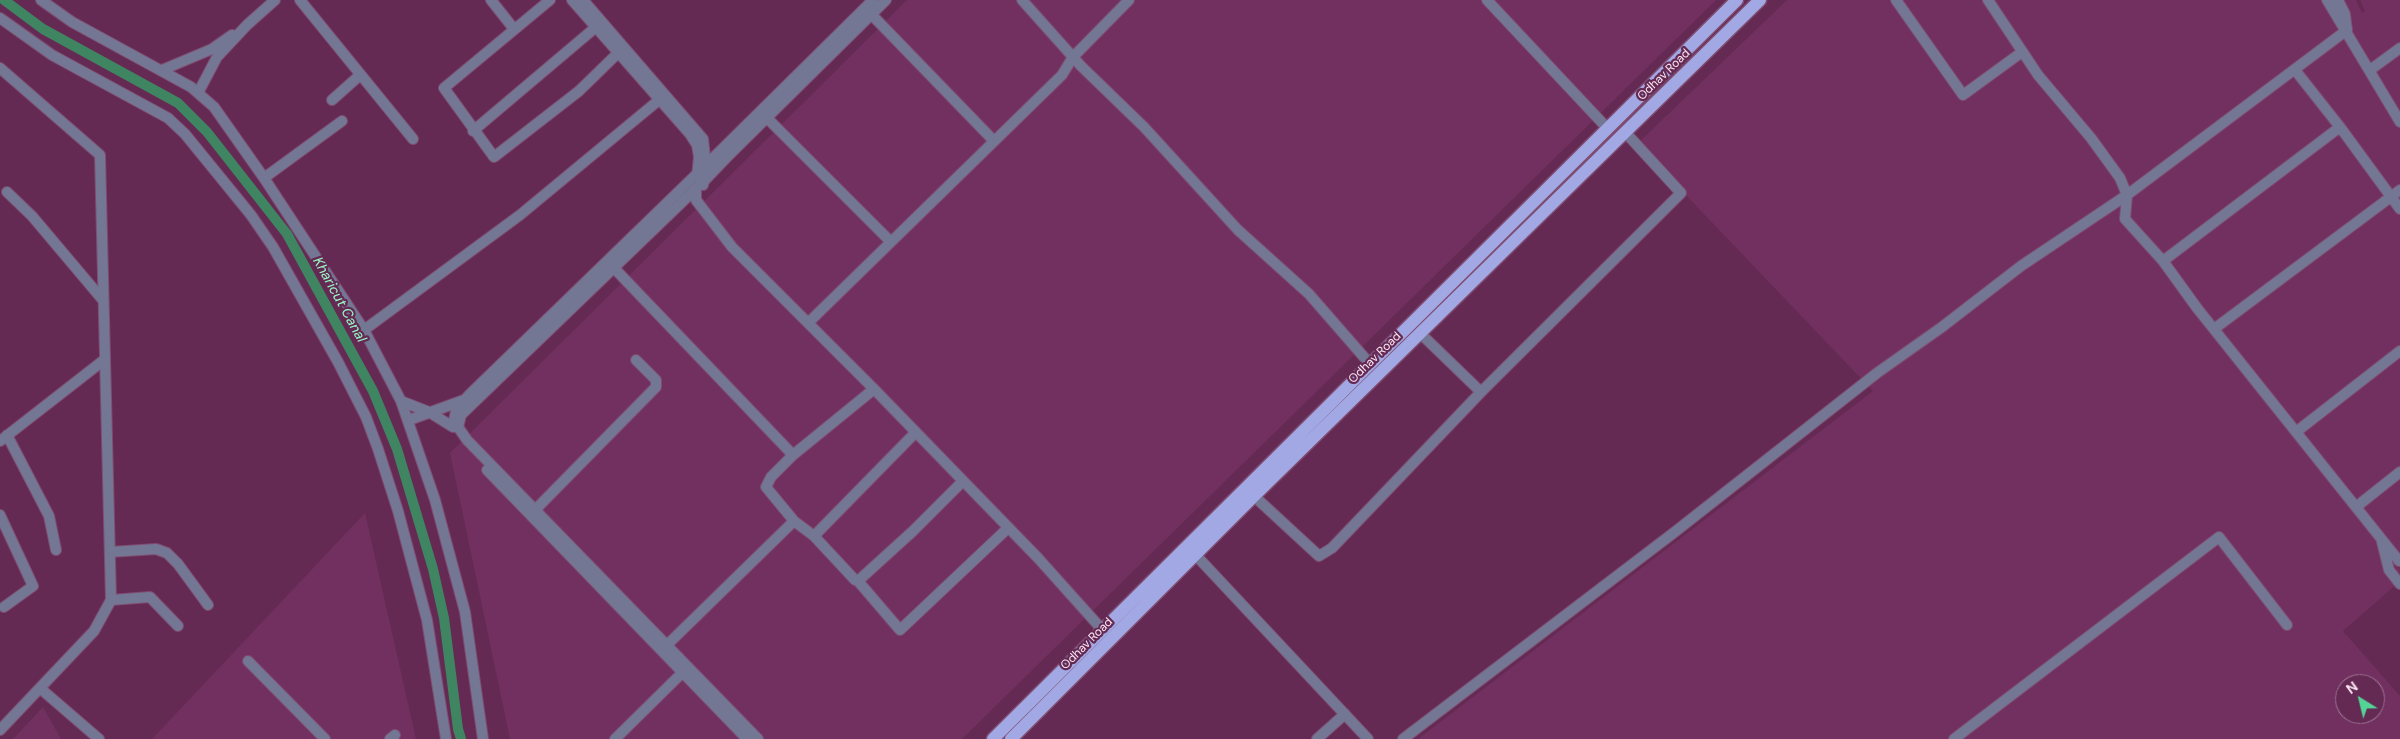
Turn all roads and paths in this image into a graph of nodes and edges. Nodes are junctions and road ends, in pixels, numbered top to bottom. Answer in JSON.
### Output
{"nodes":[{"id":1,"x":42,"y":0,"type":"edge"},
{"id":2,"x":275,"y":0,"type":"edge"},
{"id":3,"x":300,"y":0,"type":"edge"},
{"id":4,"x":491,"y":0,"type":"edge"},
{"id":5,"x":550,"y":0,"type":"edge"},
{"id":6,"x":572,"y":0,"type":"edge"},
{"id":7,"x":583,"y":0,"type":"edge"},
{"id":8,"x":873,"y":0,"type":"edge"},
{"id":9,"x":886,"y":0,"type":"edge"},
{"id":10,"x":1022,"y":0,"type":"edge"},
{"id":11,"x":1113,"y":0,"type":"edge"},
{"id":12,"x":1129,"y":0,"type":"edge"},
{"id":13,"x":1487,"y":0,"type":"edge"},
{"id":14,"x":1737,"y":0,"type":"edge"},
{"id":15,"x":1760,"y":0,"type":"edge"},
{"id":16,"x":1896,"y":0,"type":"edge"},
{"id":17,"x":1988,"y":0,"type":"edge"},
{"id":18,"x":2327,"y":0,"type":"edge"},
{"id":19,"x":2338,"y":0,"type":"edge"},
{"id":20,"x":1121,"y":8,"type":"junction"},
{"id":21,"x":871,"y":14,"type":"junction"},
{"id":22,"x":0,"y":18,"type":"edge"},
{"id":23,"x":247,"y":25,"type":"junction"},
{"id":24,"x":596,"y":28,"type":"junction"},
{"id":25,"x":514,"y":29,"type":"junction"},
{"id":26,"x":2347,"y":30,"type":"junction"},
{"id":27,"x":2400,"y":50,"type":"edge"},
{"id":28,"x":2022,"y":52,"type":"junction"},
{"id":29,"x":618,"y":53,"type":"junction"},
{"id":30,"x":1073,"y":57,"type":"junction"},
{"id":31,"x":0,"y":68,"type":"edge"},
{"id":32,"x":162,"y":70,"type":"junction"},
{"id":33,"x":2294,"y":70,"type":"junction"},
{"id":34,"x":2370,"y":70,"type":"junction"},
{"id":35,"x":359,"y":76,"type":"junction"},
{"id":36,"x":198,"y":93,"type":"junction"},
{"id":37,"x":332,"y":100,"type":"dead end"},
{"id":38,"x":659,"y":100,"type":"junction"},
{"id":39,"x":766,"y":117,"type":"junction"},
{"id":40,"x":342,"y":120,"type":"dead end"},
{"id":41,"x":2400,"y":122,"type":"edge"},
{"id":42,"x":2340,"y":127,"type":"junction"},
{"id":43,"x":1608,"y":129,"type":"junction"},
{"id":44,"x":473,"y":131,"type":"junction"},
{"id":45,"x":1625,"y":132,"type":"junction"},
{"id":46,"x":413,"y":139,"type":"dead end"},
{"id":47,"x":994,"y":141,"type":"junction"},
{"id":48,"x":700,"y":142,"type":"junction"},
{"id":49,"x":722,"y":155,"type":"junction"},
{"id":50,"x":706,"y":165,"type":"junction"},
{"id":51,"x":701,"y":177,"type":"junction"},
{"id":52,"x":264,"y":178,"type":"junction"},
{"id":53,"x":696,"y":189,"type":"junction"},
{"id":54,"x":2400,"y":190,"type":"edge"},
{"id":55,"x":7,"y":192,"type":"dead end"},
{"id":56,"x":2127,"y":195,"type":"junction"},
{"id":57,"x":2391,"y":197,"type":"junction"},
{"id":58,"x":2400,"y":209,"type":"edge"},
{"id":59,"x":706,"y":215,"type":"junction"},
{"id":60,"x":891,"y":242,"type":"junction"},
{"id":61,"x":2163,"y":261,"type":"junction"},
{"id":62,"x":614,"y":268,"type":"junction"},
{"id":63,"x":102,"y":299,"type":"junction"},
{"id":64,"x":808,"y":323,"type":"junction"},
{"id":65,"x":2214,"y":329,"type":"junction"},
{"id":66,"x":364,"y":330,"type":"junction"},
{"id":67,"x":1420,"y":333,"type":"junction"},
{"id":68,"x":2400,"y":350,"type":"edge"},
{"id":69,"x":104,"y":360,"type":"junction"},
{"id":70,"x":636,"y":360,"type":"dead end"},
{"id":71,"x":1370,"y":364,"type":"junction"},
{"id":72,"x":874,"y":389,"type":"junction"},
{"id":73,"x":1481,"y":392,"type":"junction"},
{"id":74,"x":401,"y":401,"type":"junction"},
{"id":75,"x":467,"y":403,"type":"junction"},
{"id":76,"x":429,"y":412,"type":"junction"},
{"id":77,"x":409,"y":420,"type":"junction"},
{"id":78,"x":456,"y":428,"type":"junction"},
{"id":79,"x":916,"y":432,"type":"junction"},
{"id":80,"x":2296,"y":432,"type":"junction"},
{"id":81,"x":3,"y":438,"type":"edge"},
{"id":82,"x":793,"y":455,"type":"junction"},
{"id":83,"x":2400,"y":472,"type":"edge"},
{"id":84,"x":963,"y":481,"type":"junction"},
{"id":85,"x":1254,"y":496,"type":"junction"},
{"id":86,"x":2356,"y":508,"type":"junction"},
{"id":87,"x":535,"y":510,"type":"junction"},
{"id":88,"x":0,"y":515,"type":"edge"},
{"id":89,"x":794,"y":522,"type":"junction"},
{"id":90,"x":1008,"y":528,"type":"junction"},
{"id":91,"x":814,"y":536,"type":"junction"},
{"id":92,"x":2381,"y":538,"type":"junction"},
{"id":93,"x":1186,"y":545,"type":"junction"},
{"id":94,"x":56,"y":550,"type":"dead end"},
{"id":95,"x":110,"y":552,"type":"junction"},
{"id":96,"x":1196,"y":555,"type":"junction"},
{"id":97,"x":2399,"y":560,"type":"dead end"},
{"id":98,"x":858,"y":581,"type":"junction"},
{"id":99,"x":2400,"y":584,"type":"edge"},
{"id":100,"x":111,"y":600,"type":"junction"},
{"id":101,"x":208,"y":605,"type":"dead end"},
{"id":102,"x":4,"y":607,"type":"dead end"},
{"id":103,"x":2287,"y":625,"type":"dead end"},
{"id":104,"x":178,"y":626,"type":"dead end"},
{"id":105,"x":1107,"y":634,"type":"junction"},
{"id":106,"x":667,"y":645,"type":"junction"},
{"id":107,"x":248,"y":661,"type":"dead end"},
{"id":108,"x":683,"y":672,"type":"junction"},
{"id":109,"x":41,"y":689,"type":"junction"},
{"id":110,"x":1345,"y":714,"type":"junction"},
{"id":111,"x":0,"y":730,"type":"edge"},
{"id":112,"x":99,"y":739,"type":"edge"},
{"id":113,"x":325,"y":739,"type":"edge"},
{"id":114,"x":446,"y":739,"type":"edge"},
{"id":115,"x":483,"y":739,"type":"edge"},
{"id":116,"x":615,"y":739,"type":"edge"},
{"id":117,"x":747,"y":739,"type":"edge"},
{"id":118,"x":758,"y":739,"type":"edge"},
{"id":119,"x":993,"y":739,"type":"edge"},
{"id":120,"x":1011,"y":739,"type":"edge"},
{"id":121,"x":1317,"y":739,"type":"edge"},
{"id":122,"x":1368,"y":739,"type":"edge"},
{"id":123,"x":1403,"y":739,"type":"edge"},
{"id":124,"x":1954,"y":739,"type":"edge"}],
"edges":[{"from":1,"to":32,"type":"street"},
{"from":2,"to":23,"type":"street"},
{"from":3,"to":35,"type":"street"},
{"from":4,"to":25,"type":"street"},
{"from":5,"to":25,"type":"street"},
{"from":6,"to":24,"type":"street"},
{"from":7,"to":48,"type":"street"},
{"from":8,"to":49,"type":"street"},
{"from":9,"to":21,"type":"street"},
{"from":10,"to":30,"type":"street"},
{"from":11,"to":20,"type":"street"},
{"from":12,"to":20,"type":"street"},
{"from":13,"to":43,"type":"street"},
{"from":14,"to":43,"type":"main road","name":"Odhav Road"},
{"from":15,"to":45,"type":"main road","name":"Odhav Road"},
{"from":16,"to":28,"type":"street"},
{"from":17,"to":28,"type":"street"},
{"from":18,"to":26,"type":"street"},
{"from":19,"to":26,"type":"street"},
{"from":20,"to":30,"type":"street"},
{"from":21,"to":39,"type":"street"},
{"from":21,"to":47,"type":"street"},
{"from":22,"to":114,"type":"street"},
{"from":23,"to":32,"type":"street"},
{"from":23,"to":36,"type":"street"},
{"from":24,"to":29,"type":"street"},
{"from":24,"to":44,"type":"street"},
{"from":25,"to":44,"type":"street"},
{"from":26,"to":33,"type":"street"},
{"from":26,"to":34,"type":"street"},
{"from":27,"to":34,"type":"street"},
{"from":28,"to":56,"type":"street"},
{"from":29,"to":38,"type":"street"},
{"from":29,"to":44,"type":"street"},
{"from":30,"to":47,"type":"street"},
{"from":30,"to":71,"type":"street"},
{"from":31,"to":63,"type":"street"},
{"from":32,"to":36,"type":"street"},
{"from":33,"to":42,"type":"street"},
{"from":33,"to":56,"type":"street"},
{"from":34,"to":41,"type":"street"},
{"from":35,"to":37,"type":"street"},
{"from":35,"to":46,"type":"street"},
{"from":36,"to":52,"type":"street"},
{"from":38,"to":48,"type":"street"},
{"from":38,"to":66,"type":"street"},
{"from":39,"to":49,"type":"street"},
{"from":39,"to":60,"type":"street"},
{"from":40,"to":52,"type":"street"},
{"from":42,"to":57,"type":"street"},
{"from":42,"to":61,"type":"street"},
{"from":43,"to":71,"type":"main road","name":"Odhav Road"},
{"from":45,"to":67,"type":"main road","name":"Odhav Road"},
{"from":45,"to":73,"type":"street"},
{"from":47,"to":60,"type":"street"},
{"from":48,"to":49,"type":"street"},
{"from":48,"to":50,"type":"street"},
{"from":48,"to":51,"type":"street"},
{"from":49,"to":50,"type":"street"},
{"from":49,"to":51,"type":"street"},
{"from":50,"to":51,"type":"street"},
{"from":51,"to":53,"type":"street"},
{"from":51,"to":59,"type":"street"},
{"from":51,"to":75,"type":"street"},
{"from":52,"to":66,"type":"street"},
{"from":53,"to":59,"type":"street"},
{"from":53,"to":62,"type":"street"},
{"from":54,"to":57,"type":"street"},
{"from":55,"to":63,"type":"street"},
{"from":56,"to":61,"type":"street"},
{"from":56,"to":123,"type":"street"},
{"from":57,"to":58,"type":"street"},
{"from":57,"to":65,"type":"street"},
{"from":59,"to":64,"type":"street"},
{"from":60,"to":64,"type":"street"},
{"from":61,"to":65,"type":"street"},
{"from":62,"to":75,"type":"street"},
{"from":62,"to":82,"type":"street"},
{"from":63,"to":69,"type":"street"},
{"from":64,"to":72,"type":"street"},
{"from":65,"to":80,"type":"street"},
{"from":66,"to":74,"type":"street"},
{"from":67,"to":73,"type":"street"},
{"from":67,"to":85,"type":"main road","name":"Odhav Road"},
{"from":68,"to":80,"type":"street"},
{"from":69,"to":81,"type":"street"},
{"from":69,"to":95,"type":"street"},
{"from":70,"to":87,"type":"street"},
{"from":71,"to":93,"type":"main road","name":"Odhav Road"},
{"from":72,"to":79,"type":"street"},
{"from":72,"to":82,"type":"street"},
{"from":73,"to":85,"type":"street"},
{"from":74,"to":76,"type":"street"},
{"from":74,"to":77,"type":"street"},
{"from":75,"to":76,"type":"street"},
{"from":75,"to":78,"type":"street"},
{"from":76,"to":77,"type":"street"},
{"from":76,"to":78,"type":"street"},
{"from":77,"to":115,"type":"street"},
{"from":78,"to":87,"type":"street"},
{"from":78,"to":108,"type":"street"},
{"from":79,"to":84,"type":"street"},
{"from":79,"to":91,"type":"street"},
{"from":80,"to":86,"type":"street"},
{"from":81,"to":94,"type":"street"},
{"from":82,"to":89,"type":"street"},
{"from":83,"to":86,"type":"street"},
{"from":84,"to":90,"type":"street"},
{"from":84,"to":98,"type":"street"},
{"from":85,"to":96,"type":"main road","name":"Odhav Road"},
{"from":86,"to":92,"type":"street"},
{"from":87,"to":106,"type":"street"},
{"from":88,"to":102,"type":"street"},
{"from":89,"to":91,"type":"street"},
{"from":89,"to":106,"type":"street"},
{"from":90,"to":98,"type":"street"},
{"from":90,"to":105,"type":"street"},
{"from":91,"to":98,"type":"street"},
{"from":92,"to":97,"type":"street"},
{"from":92,"to":99,"type":"street"},
{"from":93,"to":96,"type":"street"},
{"from":93,"to":105,"type":"main road","name":"Odhav Road"},
{"from":95,"to":100,"type":"street"},
{"from":95,"to":101,"type":"street"},
{"from":96,"to":105,"type":"main road","name":"Odhav Road"},
{"from":96,"to":110,"type":"street"},
{"from":100,"to":104,"type":"street"},
{"from":100,"to":109,"type":"street"},
{"from":103,"to":124,"type":"street"},
{"from":105,"to":119,"type":"main road","name":"Odhav Road"},
{"from":105,"to":120,"type":"main road","name":"Odhav Road"},
{"from":106,"to":118,"type":"street"},
{"from":107,"to":113,"type":"street"},
{"from":108,"to":116,"type":"street"},
{"from":108,"to":117,"type":"street"},
{"from":109,"to":111,"type":"street"},
{"from":109,"to":112,"type":"street"},
{"from":110,"to":121,"type":"street"},
{"from":110,"to":122,"type":"street"}]}
